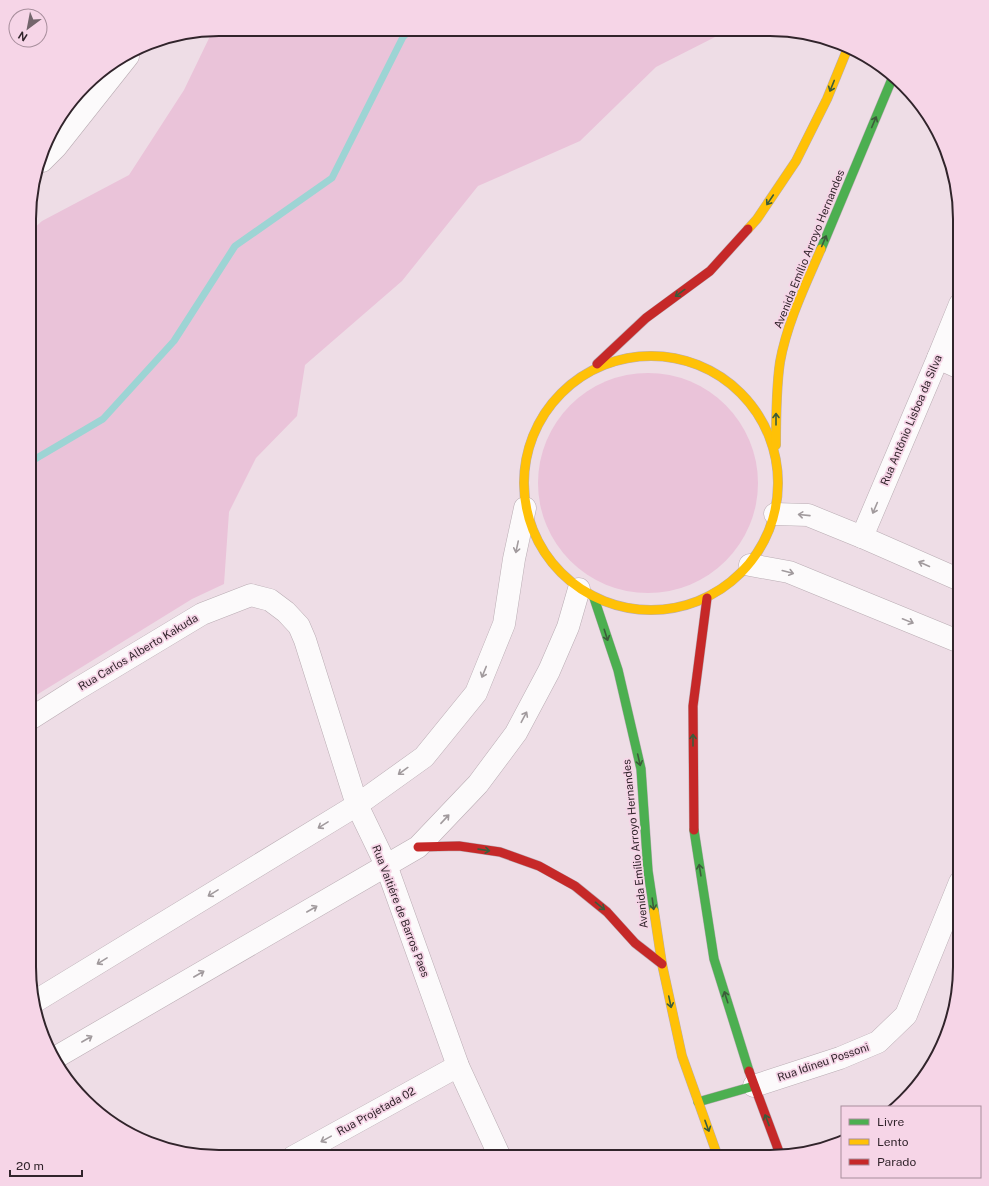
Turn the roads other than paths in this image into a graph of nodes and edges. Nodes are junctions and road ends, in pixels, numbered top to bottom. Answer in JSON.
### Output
{"nodes":[{"id":1,"x":846,"y":53,"type":"edge"},
{"id":2,"x":110,"y":73,"type":"edge"},
{"id":3,"x":891,"y":82,"type":"edge"},
{"id":4,"x":91,"y":90,"type":"edge"},
{"id":5,"x":48,"y":155,"type":"edge"},
{"id":6,"x":953,"y":321,"type":"edge"},
{"id":7,"x":938,"y":358,"type":"junction"},
{"id":8,"x":953,"y":365,"type":"edge"},
{"id":9,"x":592,"y":369,"type":"junction"},
{"id":10,"x":776,"y":458,"type":"junction"},
{"id":11,"x":525,"y":508,"type":"junction"},
{"id":12,"x":775,"y":514,"type":"junction"},
{"id":13,"x":862,"y":537,"type":"junction"},
{"id":14,"x":750,"y":565,"type":"junction"},
{"id":15,"x":953,"y":577,"type":"edge"},
{"id":16,"x":587,"y":593,"type":"junction"},
{"id":17,"x":251,"y":595,"type":"joint"},
{"id":18,"x":707,"y":598,"type":"junction"},
{"id":19,"x":953,"y":639,"type":"edge"},
{"id":20,"x":36,"y":715,"type":"edge"},
{"id":21,"x":357,"y":804,"type":"junction"},
{"id":22,"x":418,"y":847,"type":"junction"},
{"id":23,"x":386,"y":865,"type":"junction"},
{"id":24,"x":953,"y":899,"type":"edge"},
{"id":25,"x":662,"y":964,"type":"junction"},
{"id":26,"x":39,"y":999,"type":"edge"},
{"id":27,"x":59,"y":1055,"type":"edge"},
{"id":28,"x":458,"y":1066,"type":"junction"},
{"id":29,"x":754,"y":1086,"type":"junction"},
{"id":30,"x":698,"y":1102,"type":"junction"},
{"id":31,"x":306,"y":1150,"type":"edge"},
{"id":32,"x":497,"y":1150,"type":"edge"},
{"id":33,"x":715,"y":1150,"type":"edge"},
{"id":34,"x":778,"y":1150,"type":"edge"}],
"edges":[{"from":1,"to":9,"type":"main road","one_way":true},
{"from":2,"to":4,"type":"street"},
{"from":10,"to":3,"type":"main road","name":"Avenida Emílio Arroyo Hernandes","one_way":true},
{"from":4,"to":5,"type":"street"},
{"from":6,"to":7,"type":"street","name":"Rua Antônio Lisboa da Silva"},
{"from":7,"to":8,"type":"street"},
{"from":7,"to":13,"type":"street","name":"Rua Antônio Lisboa da Silva","one_way":true},
{"from":9,"to":10,"type":"main road"},
{"from":9,"to":11,"type":"main road"},
{"from":10,"to":12,"type":"main road"},
{"from":11,"to":16,"type":"main road"},
{"from":11,"to":21,"type":"street","one_way":true},
{"from":13,"to":12,"type":"street","one_way":true},
{"from":12,"to":14,"type":"main road"},
{"from":15,"to":13,"type":"street","one_way":true},
{"from":14,"to":18,"type":"main road"},
{"from":14,"to":19,"type":"street","one_way":true},
{"from":16,"to":18,"type":"main road"},
{"from":22,"to":16,"type":"street","one_way":true},
{"from":16,"to":25,"type":"main road","name":"Avenida Emílio Arroyo Hernandes","one_way":true},
{"from":17,"to":20,"type":"street","name":"Rua Carlos Alberto Kakuda"},
{"from":17,"to":21,"type":"street","name":"Rua Vaitiére de Barros Paes"},
{"from":29,"to":18,"type":"main road","one_way":true},
{"from":21,"to":23,"type":"street","name":"Rua Vaitiére de Barros Paes"},
{"from":21,"to":26,"type":"street","one_way":true},
{"from":22,"to":23,"type":"street"},
{"from":22,"to":25,"type":"main road","one_way":true},
{"from":27,"to":23,"type":"street","one_way":true},
{"from":23,"to":28,"type":"street","name":"Rua Vaitiére de Barros Paes"},
{"from":24,"to":29,"type":"street","name":"Rua Idineu Possoni"},
{"from":25,"to":30,"type":"main road","name":"Avenida Emílio Arroyo Hernandes","one_way":true},
{"from":28,"to":31,"type":"street","name":"Rua Projetada 02","one_way":true},
{"from":28,"to":32,"type":"street","name":"Rua Vaitiére de Barros Paes"},
{"from":29,"to":30,"type":"main road"},
{"from":34,"to":29,"type":"main road","one_way":true},
{"from":30,"to":33,"type":"main road","name":"Avenida Emílio Arroyo Hernandes","one_way":true}]}
